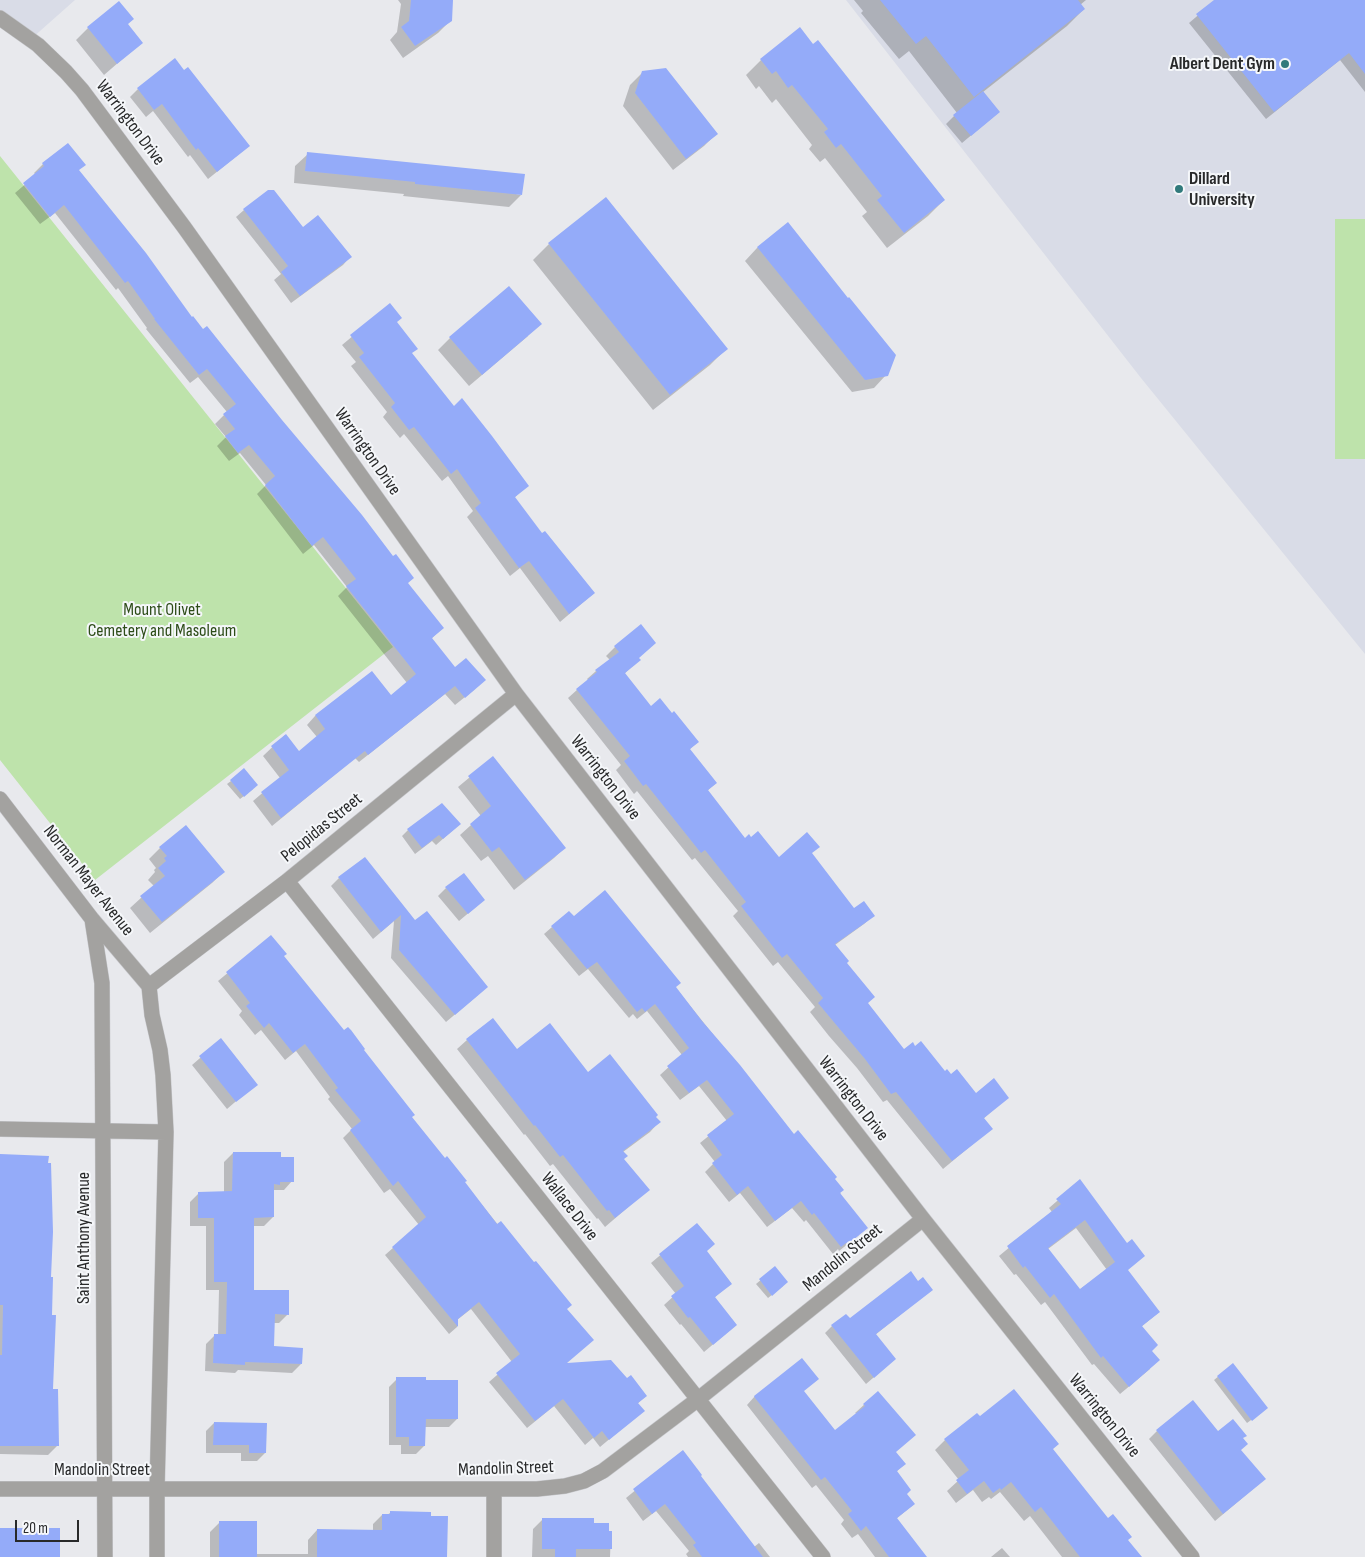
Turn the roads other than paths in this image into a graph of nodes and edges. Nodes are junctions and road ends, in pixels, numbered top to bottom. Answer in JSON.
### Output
{"nodes":[{"id":1,"x":0,"y":18,"type":"edge"},
{"id":2,"x":516,"y":694,"type":"junction"},
{"id":3,"x":0,"y":799,"type":"edge"},
{"id":4,"x":287,"y":881,"type":"junction"},
{"id":5,"x":92,"y":919,"type":"junction"},
{"id":6,"x":148,"y":986,"type":"junction"},
{"id":7,"x":0,"y":1130,"type":"edge"},
{"id":8,"x":102,"y":1131,"type":"junction"},
{"id":9,"x":166,"y":1132,"type":"junction"},
{"id":10,"x":923,"y":1219,"type":"junction"},
{"id":11,"x":697,"y":1400,"type":"junction"},
{"id":12,"x":0,"y":1489,"type":"edge"},
{"id":13,"x":105,"y":1489,"type":"junction"},
{"id":14,"x":157,"y":1489,"type":"junction"},
{"id":15,"x":494,"y":1489,"type":"junction"},
{"id":16,"x":104,"y":1557,"type":"edge"},
{"id":17,"x":157,"y":1557,"type":"edge"},
{"id":18,"x":494,"y":1557,"type":"edge"},
{"id":19,"x":823,"y":1557,"type":"edge"},
{"id":20,"x":1192,"y":1557,"type":"edge"}],
"edges":[{"from":1,"to":2,"type":"street","name":"Warrington Drive"},
{"from":2,"to":4,"type":"street","name":"Pelopidas Street"},
{"from":2,"to":10,"type":"street","name":"Warrington Drive"},
{"from":3,"to":5,"type":"street","name":"Norman Mayer Avenue"},
{"from":4,"to":6,"type":"street","name":"Pelopidas Street"},
{"from":4,"to":11,"type":"street","name":"Wallace Drive"},
{"from":5,"to":6,"type":"street","name":"Norman Mayer Avenue"},
{"from":5,"to":8,"type":"street","name":"Saint Anthony Avenue"},
{"from":6,"to":9,"type":"street"},
{"from":7,"to":8,"type":"street"},
{"from":8,"to":9,"type":"street"},
{"from":8,"to":13,"type":"street","name":"Saint Anthony Avenue"},
{"from":9,"to":14,"type":"street"},
{"from":10,"to":11,"type":"street","name":"Mandolin Street"},
{"from":10,"to":20,"type":"street","name":"Warrington Drive"},
{"from":11,"to":15,"type":"street","name":"Mandolin Street"},
{"from":11,"to":19,"type":"street","name":"Wallace Drive"},
{"from":12,"to":13,"type":"street","name":"Mandolin Street"},
{"from":13,"to":14,"type":"street","name":"Mandolin Street"},
{"from":13,"to":16,"type":"street","name":"Saint Anthony Avenue"},
{"from":14,"to":15,"type":"street","name":"Mandolin Street"},
{"from":14,"to":17,"type":"street"},
{"from":15,"to":18,"type":"street"}]}
